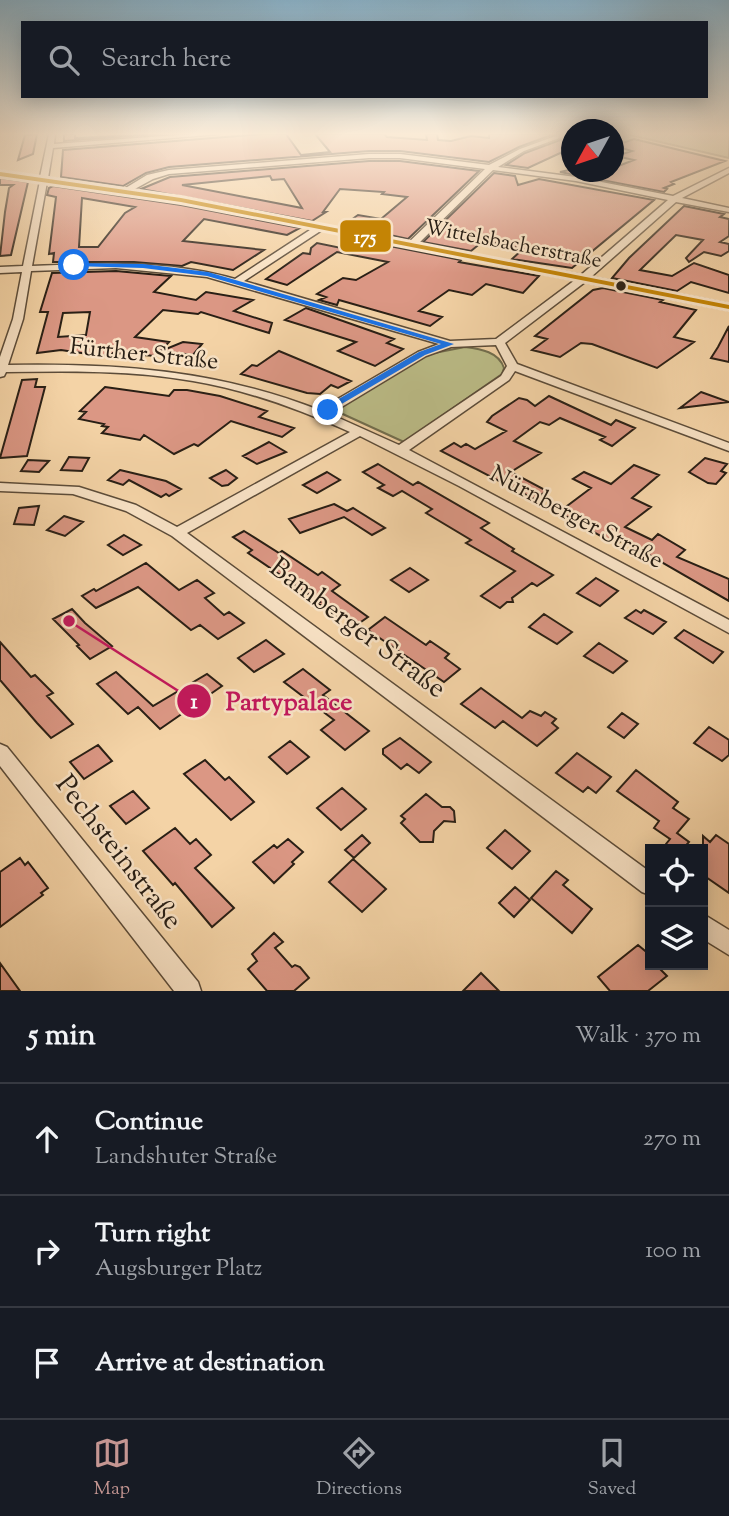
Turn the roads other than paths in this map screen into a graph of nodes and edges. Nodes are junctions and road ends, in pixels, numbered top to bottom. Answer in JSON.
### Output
{"nodes":[{"id":1,"x":44,"y":180,"type":"edge"},
{"id":2,"x":52,"y":180,"type":"edge"},
{"id":3,"x":145,"y":180,"type":"edge"},
{"id":4,"x":478,"y":180,"type":"edge"},
{"id":5,"x":582,"y":180,"type":"edge"},
{"id":6,"x":710,"y":180,"type":"edge"},
{"id":7,"x":125,"y":192,"type":"junction"},
{"id":8,"x":674,"y":199,"type":"junction"},
{"id":9,"x":729,"y":210,"type":"edge"},
{"id":10,"x":321,"y":227,"type":"junction"},
{"id":11,"x":411,"y":245,"type":"junction"},
{"id":12,"x":27,"y":268,"type":"junction"},
{"id":13,"x":0,"y":270,"type":"edge"},
{"id":14,"x":584,"y":278,"type":"junction"},
{"id":15,"x":238,"y":281,"type":"junction"},
{"id":16,"x":729,"y":307,"type":"edge"},
{"id":17,"x":499,"y":342,"type":"junction"},
{"id":18,"x":450,"y":344,"type":"junction"},
{"id":19,"x":513,"y":366,"type":"junction"},
{"id":20,"x":1,"y":370,"type":"edge"},
{"id":21,"x":322,"y":414,"type":"junction"},
{"id":22,"x":360,"y":431,"type":"junction"},
{"id":23,"x":729,"y":447,"type":"edge"},
{"id":24,"x":401,"y":450,"type":"junction"},
{"id":25,"x":0,"y":487,"type":"edge"},
{"id":26,"x":177,"y":534,"type":"junction"},
{"id":27,"x":729,"y":627,"type":"edge"},
{"id":28,"x":0,"y":752,"type":"edge"},
{"id":29,"x":645,"y":881,"type":"edge"},
{"id":30,"x":708,"y":929,"type":"edge"},
{"id":31,"x":729,"y":944,"type":"edge"},
{"id":32,"x":189,"y":991,"type":"edge"}],
"edges":[{"from":1,"to":12,"type":"street"},
{"from":2,"to":7,"type":"street","name":"Wittelsbacherstraße"},
{"from":3,"to":7,"type":"street"},
{"from":4,"to":11,"type":"street"},
{"from":5,"to":8,"type":"street"},
{"from":6,"to":8,"type":"street"},
{"from":7,"to":10,"type":"street","name":"Wittelsbacherstraße"},
{"from":8,"to":9,"type":"street"},
{"from":8,"to":14,"type":"street"},
{"from":10,"to":11,"type":"street","name":"Wittelsbacherstraße"},
{"from":10,"to":15,"type":"street"},
{"from":11,"to":14,"type":"street","name":"Wittelsbacherstraße"},
{"from":12,"to":13,"type":"street"},
{"from":12,"to":15,"type":"street"},
{"from":12,"to":20,"type":"street"},
{"from":14,"to":16,"type":"street","name":"Wittelsbacherstraße"},
{"from":14,"to":17,"type":"street"},
{"from":15,"to":18,"type":"street"},
{"from":17,"to":18,"type":"street"},
{"from":17,"to":19,"type":"street"},
{"from":18,"to":21,"type":"street"},
{"from":19,"to":23,"type":"street"},
{"from":19,"to":24,"type":"street"},
{"from":20,"to":21,"type":"street","name":"Fürther Straße"},
{"from":21,"to":22,"type":"street","name":"Fürther Straße"},
{"from":22,"to":24,"type":"street","name":"Nürnberger Straße"},
{"from":22,"to":26,"type":"street"},
{"from":24,"to":27,"type":"street","name":"Nürnberger Straße"},
{"from":25,"to":26,"type":"street","name":"Bamberger Straße"},
{"from":26,"to":29,"type":"street","name":"Bamberger Straße"},
{"from":28,"to":32,"type":"street","name":"Pechsteinstraße"},
{"from":30,"to":31,"type":"street"}]}
